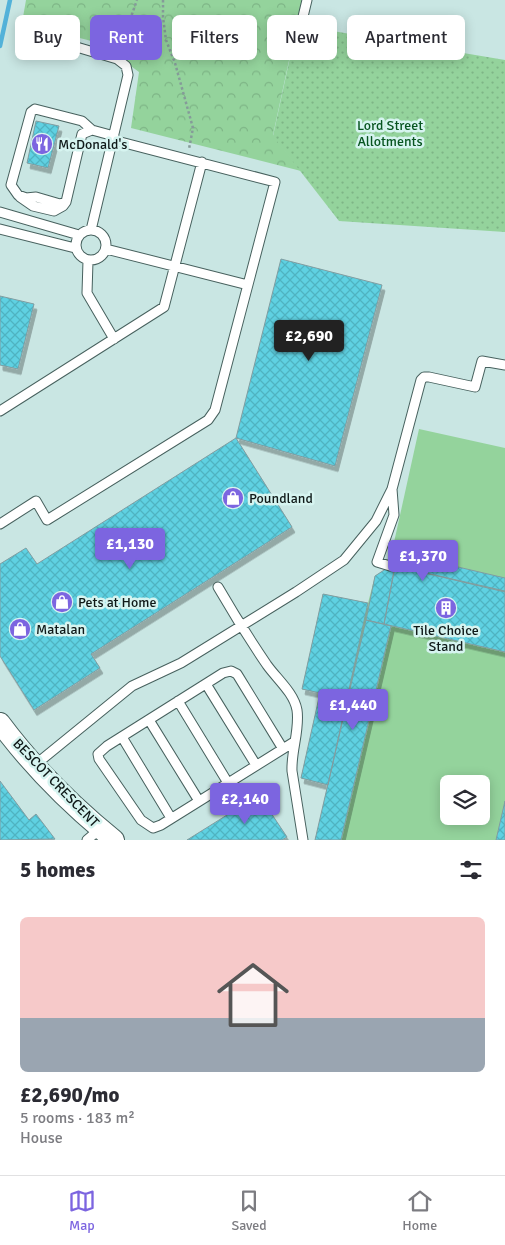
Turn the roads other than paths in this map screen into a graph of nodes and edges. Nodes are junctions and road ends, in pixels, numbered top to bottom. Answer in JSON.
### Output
{"nodes":[{"id":1,"x":307,"y":0,"type":"edge"},
{"id":2,"x":303,"y":15,"type":"edge"},
{"id":3,"x":80,"y":48,"type":"edge"},
{"id":4,"x":92,"y":130,"type":"junction"},
{"id":5,"x":114,"y":138,"type":"junction"},
{"id":6,"x":202,"y":162,"type":"junction"},
{"id":7,"x":0,"y":212,"type":"edge"},
{"id":8,"x":0,"y":229,"type":"edge"},
{"id":9,"x":90,"y":230,"type":"junction"},
{"id":10,"x":79,"y":235,"type":"junction"},
{"id":11,"x":75,"y":248,"type":"junction"},
{"id":12,"x":106,"y":249,"type":"junction"},
{"id":13,"x":88,"y":261,"type":"junction"},
{"id":14,"x":176,"y":266,"type":"junction"},
{"id":15,"x":248,"y":285,"type":"junction"},
{"id":16,"x":114,"y":339,"type":"junction"},
{"id":17,"x":505,"y":365,"type":"edge"},
{"id":18,"x":0,"y":411,"type":"edge"},
{"id":19,"x":392,"y":489,"type":"junction"},
{"id":20,"x":0,"y":524,"type":"edge"},
{"id":21,"x":390,"y":566,"type":"dead end"},
{"id":22,"x":218,"y":587,"type":"dead end"},
{"id":23,"x":242,"y":624,"type":"junction"},
{"id":24,"x":206,"y":684,"type":"junction"},
{"id":25,"x":178,"y":702,"type":"junction"},
{"id":26,"x":149,"y":720,"type":"junction"},
{"id":27,"x":0,"y":723,"type":"edge"},
{"id":28,"x":122,"y":737,"type":"junction"},
{"id":29,"x":294,"y":742,"type":"junction"},
{"id":30,"x":282,"y":749,"type":"junction"},
{"id":31,"x":34,"y":765,"type":"junction"},
{"id":32,"x":256,"y":765,"type":"junction"},
{"id":33,"x":228,"y":783,"type":"junction"},
{"id":34,"x":199,"y":801,"type":"junction"},
{"id":35,"x":171,"y":818,"type":"junction"},
{"id":36,"x":100,"y":836,"type":"edge"},
{"id":37,"x":303,"y":840,"type":"edge"}],
"edges":[{"from":1,"to":2,"type":"lane"},
{"from":3,"to":5,"type":"lane"},
{"from":4,"to":4,"type":"lane"},
{"from":4,"to":5,"type":"lane"},
{"from":5,"to":6,"type":"lane"},
{"from":5,"to":9,"type":"lane"},
{"from":6,"to":14,"type":"lane"},
{"from":6,"to":15,"type":"lane"},
{"from":7,"to":10,"type":"lane"},
{"from":8,"to":11,"type":"lane"},
{"from":9,"to":10,"type":"lane"},
{"from":9,"to":12,"type":"lane"},
{"from":10,"to":11,"type":"lane"},
{"from":11,"to":13,"type":"lane"},
{"from":12,"to":13,"type":"lane"},
{"from":12,"to":14,"type":"lane"},
{"from":13,"to":16,"type":"lane"},
{"from":14,"to":15,"type":"lane"},
{"from":14,"to":16,"type":"lane"},
{"from":15,"to":20,"type":"lane"},
{"from":16,"to":18,"type":"lane"},
{"from":17,"to":19,"type":"lane"},
{"from":19,"to":21,"type":"lane"},
{"from":19,"to":23,"type":"lane"},
{"from":22,"to":23,"type":"lane"},
{"from":23,"to":29,"type":"lane"},
{"from":23,"to":31,"type":"lane"},
{"from":24,"to":25,"type":"lane"},
{"from":24,"to":30,"type":"lane"},
{"from":24,"to":32,"type":"lane"},
{"from":25,"to":26,"type":"lane"},
{"from":25,"to":33,"type":"lane"},
{"from":26,"to":28,"type":"lane"},
{"from":26,"to":34,"type":"lane"},
{"from":27,"to":31,"type":"street","name":"BESCOT CRESCENT"},
{"from":28,"to":35,"type":"lane"},
{"from":28,"to":35,"type":"lane"},
{"from":29,"to":30,"type":"lane"},
{"from":29,"to":37,"type":"lane"},
{"from":30,"to":32,"type":"lane"},
{"from":31,"to":36,"type":"street","name":"BESCOT CRESCENT"},
{"from":32,"to":33,"type":"lane"},
{"from":33,"to":34,"type":"lane"},
{"from":34,"to":35,"type":"lane"}]}
